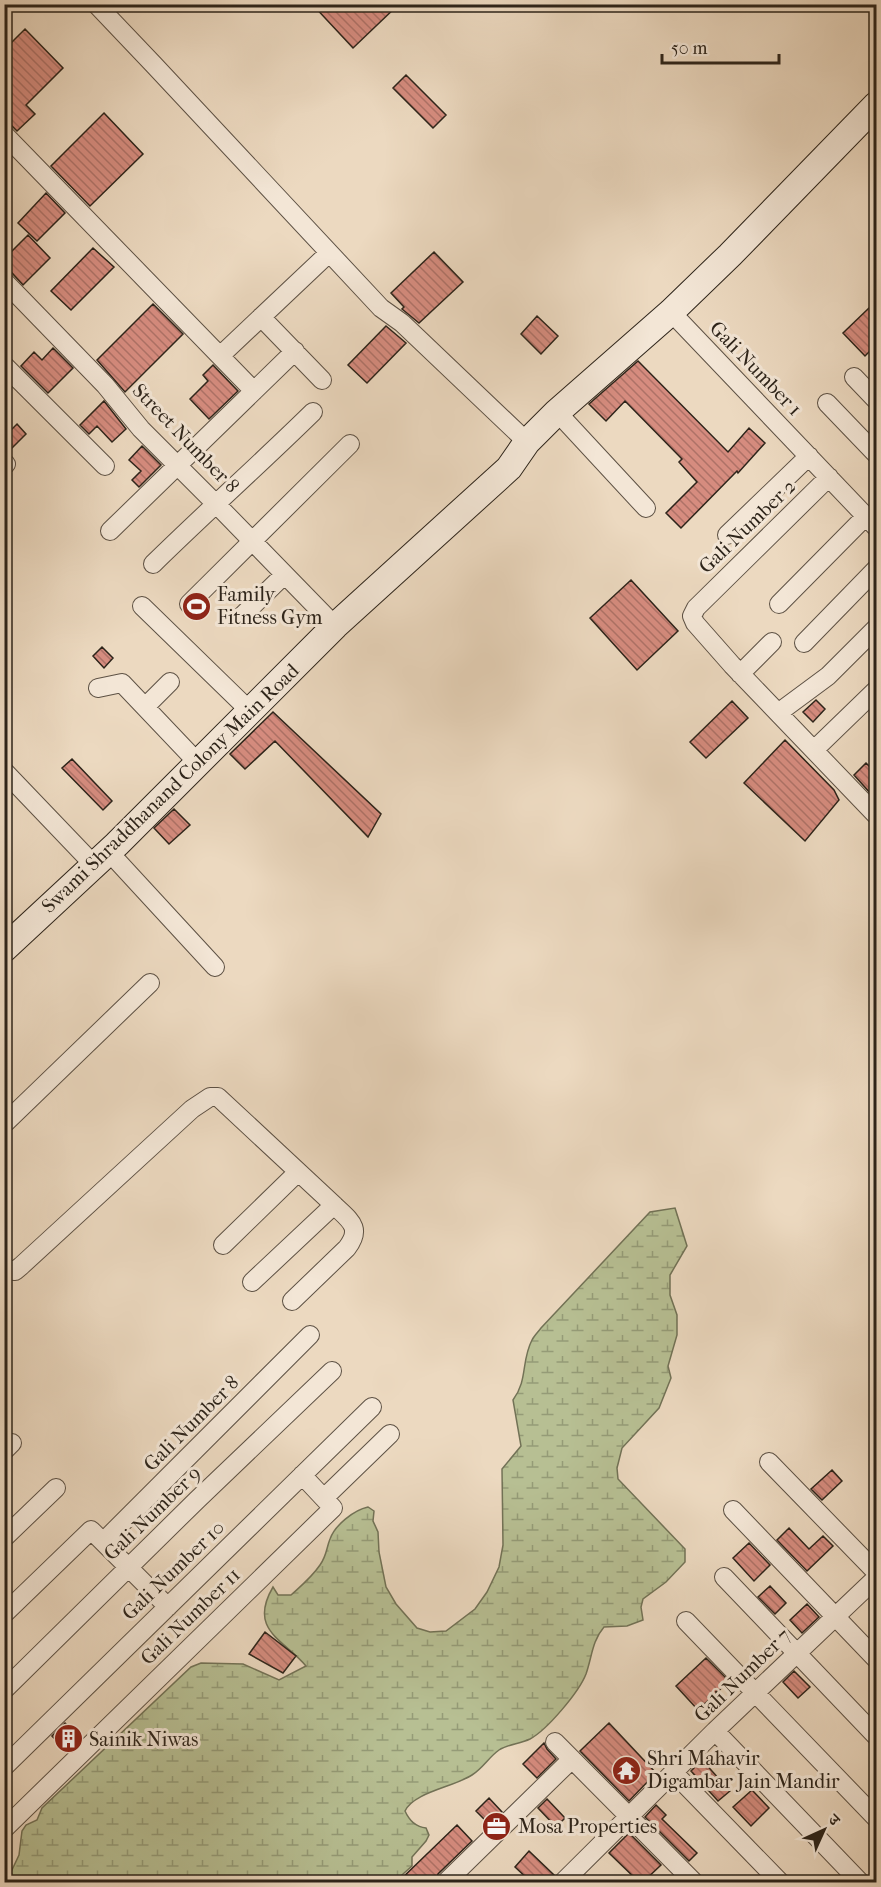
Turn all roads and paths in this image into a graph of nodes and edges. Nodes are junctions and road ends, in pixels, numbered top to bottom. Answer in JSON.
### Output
{"nodes":[{"id":1,"x":96,"y":4,"type":"edge"},
{"id":2,"x":876,"y":105,"type":"edge"},
{"id":3,"x":4,"y":134,"type":"edge"},
{"id":4,"x":329,"y":253,"type":"junction"},
{"id":5,"x":4,"y":281,"type":"edge"},
{"id":6,"x":672,"y":312,"type":"junction"},
{"id":7,"x":261,"y":317,"type":"junction"},
{"id":8,"x":295,"y":351,"type":"junction"},
{"id":9,"x":220,"y":356,"type":"junction"},
{"id":10,"x":4,"y":364,"type":"edge"},
{"id":11,"x":854,"y":377,"type":"dead end"},
{"id":12,"x":322,"y":380,"type":"dead end"},
{"id":13,"x":254,"y":391,"type":"junction"},
{"id":14,"x":876,"y":400,"type":"edge"},
{"id":15,"x":826,"y":403,"type":"dead end"},
{"id":16,"x":313,"y":412,"type":"dead end"},
{"id":17,"x":557,"y":412,"type":"junction"},
{"id":18,"x":527,"y":442,"type":"junction"},
{"id":19,"x":350,"y":444,"type":"dead end"},
{"id":20,"x":876,"y":454,"type":"edge"},
{"id":21,"x":809,"y":456,"type":"junction"},
{"id":22,"x":105,"y":465,"type":"dead end"},
{"id":23,"x":177,"y":466,"type":"junction"},
{"id":24,"x":829,"y":477,"type":"junction"},
{"id":25,"x":215,"y":503,"type":"junction"},
{"id":26,"x":646,"y":508,"type":"dead end"},
{"id":27,"x":873,"y":523,"type":"edge"},
{"id":28,"x":110,"y":531,"type":"dead end"},
{"id":29,"x":727,"y":535,"type":"dead end"},
{"id":30,"x":252,"y":541,"type":"junction"},
{"id":31,"x":153,"y":564,"type":"dead end"},
{"id":32,"x":876,"y":569,"type":"edge"},
{"id":33,"x":284,"y":575,"type":"junction"},
{"id":34,"x":189,"y":604,"type":"dead end"},
{"id":35,"x":779,"y":604,"type":"dead end"},
{"id":36,"x":142,"y":606,"type":"dead end"},
{"id":37,"x":241,"y":617,"type":"dead end"},
{"id":38,"x":335,"y":626,"type":"junction"},
{"id":39,"x":876,"y":628,"type":"edge"},
{"id":40,"x":772,"y":642,"type":"dead end"},
{"id":41,"x":804,"y":643,"type":"dead end"},
{"id":42,"x":740,"y":674,"type":"junction"},
{"id":43,"x":170,"y":682,"type":"dead end"},
{"id":44,"x":98,"y":688,"type":"dead end"},
{"id":45,"x":876,"y":690,"type":"edge"},
{"id":46,"x":146,"y":707,"type":"junction"},
{"id":47,"x":250,"y":711,"type":"junction"},
{"id":48,"x":778,"y":713,"type":"junction"},
{"id":49,"x":814,"y":750,"type":"junction"},
{"id":50,"x":198,"y":763,"type":"junction"},
{"id":51,"x":4,"y":771,"type":"edge"},
{"id":52,"x":873,"y":804,"type":"edge"},
{"id":53,"x":102,"y":858,"type":"junction"},
{"id":54,"x":8,"y":938,"type":"edge"},
{"id":55,"x":215,"y":967,"type":"dead end"},
{"id":56,"x":150,"y":983,"type":"dead end"},
{"id":57,"x":4,"y":1124,"type":"edge"},
{"id":58,"x":298,"y":1172,"type":"junction"},
{"id":59,"x":334,"y":1205,"type":"junction"},
{"id":60,"x":223,"y":1245,"type":"dead end"},
{"id":61,"x":4,"y":1270,"type":"edge"},
{"id":62,"x":252,"y":1282,"type":"dead end"},
{"id":63,"x":292,"y":1301,"type":"dead end"},
{"id":64,"x":310,"y":1335,"type":"dead end"},
{"id":65,"x":332,"y":1371,"type":"dead end"},
{"id":66,"x":372,"y":1407,"type":"dead end"},
{"id":67,"x":390,"y":1434,"type":"dead end"},
{"id":68,"x":769,"y":1462,"type":"dead end"},
{"id":69,"x":302,"y":1475,"type":"junction"},
{"id":70,"x":56,"y":1488,"type":"dead end"},
{"id":71,"x":324,"y":1498,"type":"junction"},
{"id":72,"x":733,"y":1510,"type":"dead end"},
{"id":73,"x":4,"y":1538,"type":"edge"},
{"id":74,"x":103,"y":1542,"type":"junction"},
{"id":75,"x":129,"y":1567,"type":"junction"},
{"id":76,"x":876,"y":1572,"type":"edge"},
{"id":77,"x":724,"y":1577,"type":"dead end"},
{"id":78,"x":876,"y":1578,"type":"edge"},
{"id":79,"x":168,"y":1606,"type":"junction"},
{"id":80,"x":4,"y":1614,"type":"edge"},
{"id":81,"x":835,"y":1616,"type":"junction"},
{"id":82,"x":686,"y":1621,"type":"dead end"},
{"id":83,"x":796,"y":1654,"type":"junction"},
{"id":84,"x":876,"y":1659,"type":"edge"},
{"id":85,"x":4,"y":1690,"type":"edge"},
{"id":86,"x":756,"y":1692,"type":"junction"},
{"id":87,"x":715,"y":1731,"type":"junction"},
{"id":88,"x":876,"y":1736,"type":"edge"},
{"id":89,"x":555,"y":1742,"type":"dead end"},
{"id":90,"x":572,"y":1759,"type":"junction"},
{"id":91,"x":4,"y":1767,"type":"edge"},
{"id":92,"x":673,"y":1772,"type":"junction"},
{"id":93,"x":629,"y":1817,"type":"junction"},
{"id":94,"x":876,"y":1818,"type":"edge"},
{"id":95,"x":4,"y":1829,"type":"edge"},
{"id":96,"x":446,"y":1882,"type":"edge"},
{"id":97,"x":563,"y":1882,"type":"edge"},
{"id":98,"x":694,"y":1882,"type":"edge"},
{"id":99,"x":780,"y":1882,"type":"edge"},
{"id":100,"x":860,"y":1882,"type":"edge"}],
"edges":[{"from":1,"to":4,"type":"street"},
{"from":2,"to":6,"type":"street","name":"Swami Shraddhanand Colony Main Road"},
{"from":3,"to":9,"type":"street"},
{"from":4,"to":7,"type":"street"},
{"from":4,"to":18,"type":"street"},
{"from":5,"to":23,"type":"street","name":"Street Number 8"},
{"from":6,"to":17,"type":"street","name":"Swami Shraddhanand Colony Main Road"},
{"from":6,"to":21,"type":"street","name":"Gali Number 1"},
{"from":7,"to":8,"type":"street"},
{"from":7,"to":9,"type":"street"},
{"from":8,"to":12,"type":"street"},
{"from":8,"to":13,"type":"street"},
{"from":9,"to":13,"type":"street"},
{"from":10,"to":22,"type":"street"},
{"from":11,"to":14,"type":"street"},
{"from":13,"to":23,"type":"street"},
{"from":15,"to":20,"type":"street"},
{"from":16,"to":25,"type":"street"},
{"from":17,"to":18,"type":"street","name":"Swami Shraddhanand Colony Main Road"},
{"from":17,"to":26,"type":"street"},
{"from":18,"to":38,"type":"street","name":"Swami Shraddhanand Colony Main Road"},
{"from":19,"to":30,"type":"street"},
{"from":21,"to":24,"type":"street","name":"Gali Number 1"},
{"from":21,"to":29,"type":"street"},
{"from":23,"to":25,"type":"street","name":"Street Number 8"},
{"from":23,"to":28,"type":"street"},
{"from":24,"to":27,"type":"street","name":"Gali Number 1"},
{"from":24,"to":42,"type":"street","name":"Gali Number 2"},
{"from":25,"to":30,"type":"street","name":"Street Number 8"},
{"from":25,"to":31,"type":"street"},
{"from":27,"to":35,"type":"street"},
{"from":30,"to":33,"type":"street","name":"Street Number 8"},
{"from":30,"to":34,"type":"street"},
{"from":32,"to":41,"type":"street"},
{"from":33,"to":37,"type":"street"},
{"from":33,"to":38,"type":"street","name":"Street Number 8"},
{"from":36,"to":47,"type":"street"},
{"from":38,"to":47,"type":"street","name":"Swami Shraddhanand Colony Main Road"},
{"from":39,"to":48,"type":"street"},
{"from":40,"to":42,"type":"street"},
{"from":42,"to":48,"type":"street"},
{"from":43,"to":46,"type":"street"},
{"from":44,"to":46,"type":"street"},
{"from":45,"to":49,"type":"street"},
{"from":46,"to":50,"type":"street"},
{"from":47,"to":50,"type":"street","name":"Swami Shraddhanand Colony Main Road"},
{"from":48,"to":49,"type":"street"},
{"from":49,"to":52,"type":"street"},
{"from":50,"to":53,"type":"street","name":"Swami Shraddhanand Colony Main Road"},
{"from":51,"to":53,"type":"street"},
{"from":53,"to":54,"type":"street","name":"Swami Shraddhanand Colony Main Road"},
{"from":53,"to":55,"type":"street"},
{"from":56,"to":57,"type":"street"},
{"from":58,"to":59,"type":"street"},
{"from":58,"to":60,"type":"street"},
{"from":58,"to":61,"type":"street"},
{"from":59,"to":62,"type":"street"},
{"from":59,"to":63,"type":"street"},
{"from":64,"to":74,"type":"street","name":"Gali Number 8"},
{"from":65,"to":75,"type":"street","name":"Gali Number 9"},
{"from":66,"to":69,"type":"street","name":"Gali Number 10"},
{"from":67,"to":71,"type":"street"},
{"from":68,"to":76,"type":"street"},
{"from":69,"to":71,"type":"street"},
{"from":69,"to":79,"type":"street","name":"Gali Number 10"},
{"from":70,"to":73,"type":"street"},
{"from":71,"to":95,"type":"street","name":"Gali Number 11"},
{"from":72,"to":81,"type":"street"},
{"from":74,"to":75,"type":"street"},
{"from":74,"to":80,"type":"street"},
{"from":75,"to":79,"type":"street"},
{"from":75,"to":85,"type":"street","name":"Gali Number 9"},
{"from":77,"to":83,"type":"street"},
{"from":78,"to":81,"type":"street","name":"Gali Number 7"},
{"from":79,"to":91,"type":"street","name":"Gali Number 10"},
{"from":81,"to":83,"type":"street","name":"Gali Number 7"},
{"from":81,"to":84,"type":"street"},
{"from":82,"to":86,"type":"street"},
{"from":83,"to":86,"type":"street","name":"Gali Number 7"},
{"from":83,"to":88,"type":"street"},
{"from":86,"to":87,"type":"street","name":"Gali Number 7"},
{"from":86,"to":94,"type":"street"},
{"from":87,"to":92,"type":"street","name":"Gali Number 7"},
{"from":87,"to":100,"type":"street"},
{"from":89,"to":90,"type":"street"},
{"from":90,"to":93,"type":"street"},
{"from":90,"to":96,"type":"street"},
{"from":92,"to":93,"type":"street","name":"Gali Number 7"},
{"from":92,"to":99,"type":"street"},
{"from":93,"to":97,"type":"street","name":"Gali Number 7"},
{"from":93,"to":98,"type":"street"}]}
